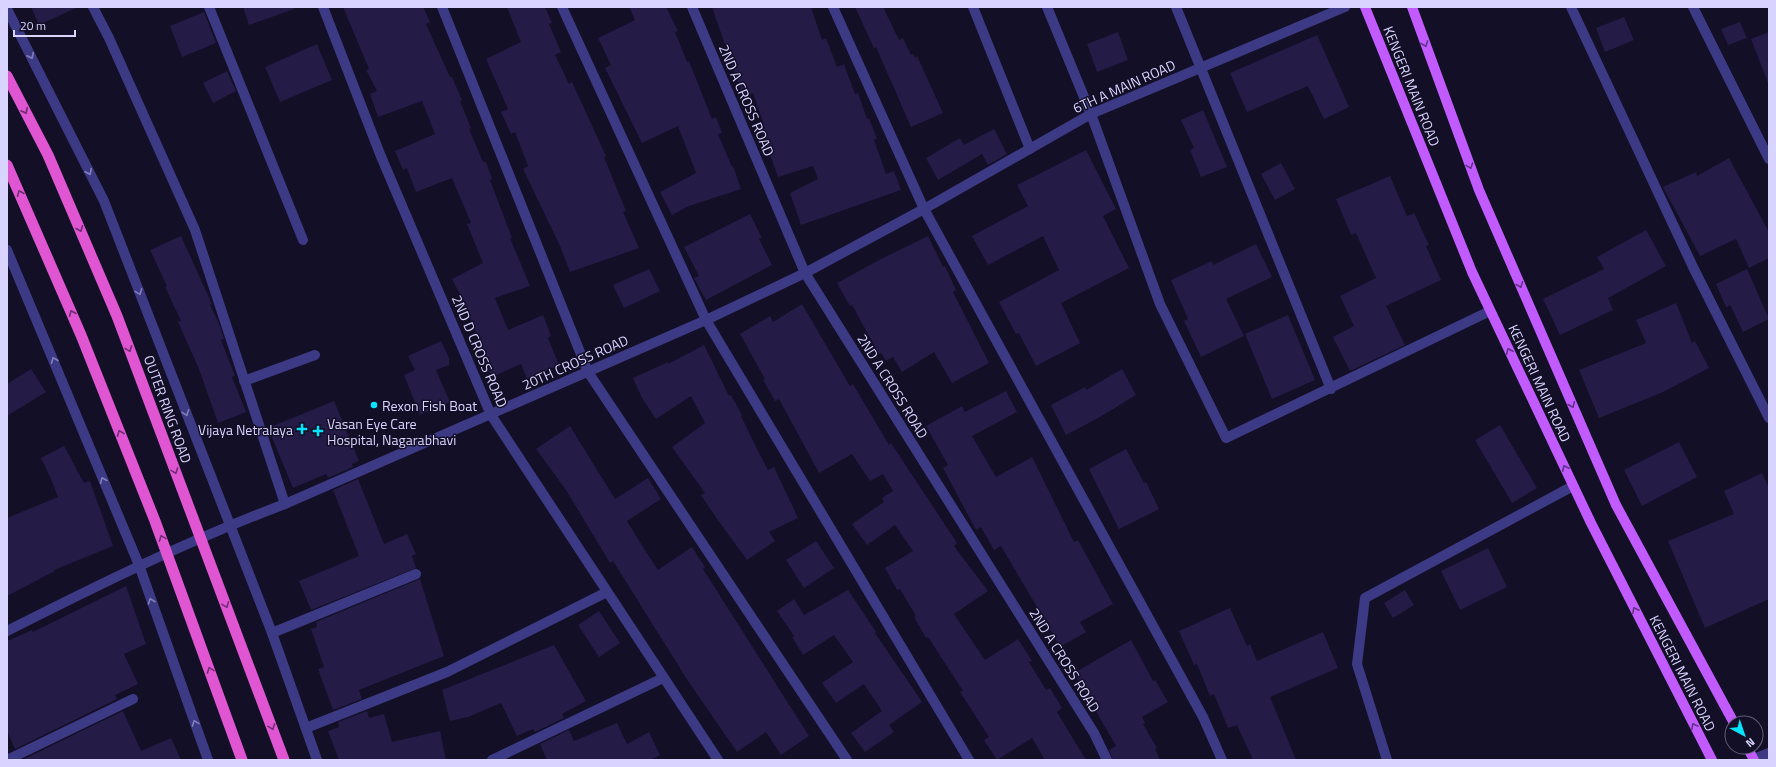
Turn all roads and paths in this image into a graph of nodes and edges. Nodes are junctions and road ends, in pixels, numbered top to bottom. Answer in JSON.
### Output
{"nodes":[{"id":1,"x":93,"y":7,"type":"edge"},
{"id":2,"x":209,"y":7,"type":"edge"},
{"id":3,"x":323,"y":7,"type":"edge"},
{"id":4,"x":442,"y":7,"type":"edge"},
{"id":5,"x":562,"y":7,"type":"edge"},
{"id":6,"x":692,"y":7,"type":"edge"},
{"id":7,"x":833,"y":7,"type":"edge"},
{"id":8,"x":974,"y":7,"type":"edge"},
{"id":9,"x":1047,"y":7,"type":"edge"},
{"id":10,"x":1176,"y":7,"type":"edge"},
{"id":11,"x":1344,"y":7,"type":"edge"},
{"id":12,"x":1365,"y":7,"type":"edge"},
{"id":13,"x":1412,"y":7,"type":"edge"},
{"id":14,"x":1571,"y":7,"type":"edge"},
{"id":15,"x":1693,"y":7,"type":"edge"},
{"id":16,"x":7,"y":9,"type":"edge"},
{"id":17,"x":1199,"y":68,"type":"junction"},
{"id":18,"x":7,"y":76,"type":"edge"},
{"id":19,"x":1091,"y":114,"type":"junction"},
{"id":20,"x":1030,"y":149,"type":"junction"},
{"id":21,"x":1769,"y":159,"type":"edge"},
{"id":22,"x":7,"y":165,"type":"edge"},
{"id":23,"x":924,"y":209,"type":"junction"},
{"id":24,"x":302,"y":240,"type":"dead end"},
{"id":25,"x":7,"y":250,"type":"edge"},
{"id":26,"x":805,"y":273,"type":"junction"},
{"id":27,"x":1490,"y":311,"type":"junction"},
{"id":28,"x":706,"y":320,"type":"junction"},
{"id":29,"x":315,"y":355,"type":"dead end"},
{"id":30,"x":588,"y":372,"type":"junction"},
{"id":31,"x":244,"y":381,"type":"junction"},
{"id":32,"x":1331,"y":388,"type":"junction"},
{"id":33,"x":491,"y":415,"type":"junction"},
{"id":34,"x":1769,"y":418,"type":"edge"},
{"id":35,"x":1573,"y":486,"type":"junction"},
{"id":36,"x":285,"y":504,"type":"junction"},
{"id":37,"x":229,"y":525,"type":"junction"},
{"id":38,"x":139,"y":565,"type":"junction"},
{"id":39,"x":416,"y":574,"type":"dead end"},
{"id":40,"x":607,"y":592,"type":"junction"},
{"id":41,"x":7,"y":631,"type":"edge"},
{"id":42,"x":272,"y":633,"type":"junction"},
{"id":43,"x":663,"y":678,"type":"junction"},
{"id":44,"x":133,"y":699,"type":"dead end"},
{"id":45,"x":1730,"y":715,"type":"edge"},
{"id":46,"x":306,"y":728,"type":"junction"},
{"id":47,"x":1769,"y":753,"type":"edge"},
{"id":48,"x":1754,"y":759,"type":"edge"},
{"id":49,"x":7,"y":760,"type":"edge"},
{"id":50,"x":208,"y":760,"type":"edge"},
{"id":51,"x":242,"y":760,"type":"edge"},
{"id":52,"x":284,"y":760,"type":"edge"},
{"id":53,"x":317,"y":760,"type":"edge"},
{"id":54,"x":492,"y":760,"type":"edge"},
{"id":55,"x":718,"y":760,"type":"edge"},
{"id":56,"x":847,"y":760,"type":"edge"},
{"id":57,"x":969,"y":760,"type":"edge"},
{"id":58,"x":1107,"y":760,"type":"edge"},
{"id":59,"x":1222,"y":760,"type":"edge"},
{"id":60,"x":1387,"y":760,"type":"edge"},
{"id":61,"x":1712,"y":760,"type":"edge"}],
"edges":[{"from":1,"to":31,"type":"street"},
{"from":2,"to":24,"type":"street"},
{"from":3,"to":33,"type":"street","name":"2ND D CROSS ROAD"},
{"from":4,"to":30,"type":"street"},
{"from":5,"to":28,"type":"street"},
{"from":6,"to":26,"type":"street","name":"2ND A CROSS ROAD"},
{"from":7,"to":23,"type":"street"},
{"from":8,"to":20,"type":"street"},
{"from":9,"to":19,"type":"street"},
{"from":10,"to":17,"type":"street"},
{"from":11,"to":17,"type":"street","name":"6TH A MAIN ROAD"},
{"from":12,"to":27,"type":"main road","name":"KENGERI MAIN ROAD"},
{"from":13,"to":45,"type":"main road","name":"KENGERI MAIN ROAD","one_way":true},
{"from":14,"to":34,"type":"street"},
{"from":15,"to":21,"type":"street"},
{"from":16,"to":37,"type":"street","one_way":true},
{"from":17,"to":19,"type":"street","name":"6TH A MAIN ROAD"},
{"from":17,"to":32,"type":"street"},
{"from":18,"to":52,"type":"highway","name":"OUTER RING ROAD","one_way":true},
{"from":19,"to":20,"type":"street","name":"6TH A MAIN ROAD"},
{"from":19,"to":32,"type":"street"},
{"from":20,"to":23,"type":"street","name":"6TH A MAIN ROAD"},
{"from":51,"to":22,"type":"highway","one_way":true},
{"from":23,"to":26,"type":"street","name":"20TH CROSS ROAD"},
{"from":23,"to":59,"type":"street"},
{"from":38,"to":25,"type":"street","one_way":true},
{"from":26,"to":28,"type":"street","name":"20TH CROSS ROAD"},
{"from":26,"to":58,"type":"street","name":"2ND A CROSS ROAD"},
{"from":27,"to":32,"type":"street"},
{"from":35,"to":27,"type":"main road","name":"KENGERI MAIN ROAD","one_way":true},
{"from":28,"to":30,"type":"street","name":"20TH CROSS ROAD"},
{"from":28,"to":57,"type":"street"},
{"from":29,"to":31,"type":"street"},
{"from":30,"to":33,"type":"street","name":"20TH CROSS ROAD"},
{"from":30,"to":56,"type":"street"},
{"from":31,"to":36,"type":"street"},
{"from":33,"to":36,"type":"street","name":"20TH CROSS ROAD"},
{"from":33,"to":40,"type":"street","name":"2ND D CROSS ROAD"},
{"from":35,"to":60,"type":"street"},
{"from":61,"to":35,"type":"main road","name":"KENGERI MAIN ROAD","one_way":true},
{"from":36,"to":37,"type":"street","name":"20TH CROSS ROAD"},
{"from":37,"to":38,"type":"street","name":"20TH CROSS ROAD"},
{"from":37,"to":42,"type":"street"},
{"from":38,"to":41,"type":"street","name":"20TH CROSS ROAD"},
{"from":50,"to":38,"type":"street","one_way":true},
{"from":39,"to":42,"type":"street"},
{"from":40,"to":43,"type":"street","name":"2ND D CROSS ROAD"},
{"from":40,"to":46,"type":"street"},
{"from":42,"to":46,"type":"street"},
{"from":43,"to":54,"type":"street"},
{"from":43,"to":55,"type":"street","name":"2ND D CROSS ROAD"},
{"from":44,"to":49,"type":"street"},
{"from":46,"to":53,"type":"street"},
{"from":47,"to":48,"type":"street"}]}
